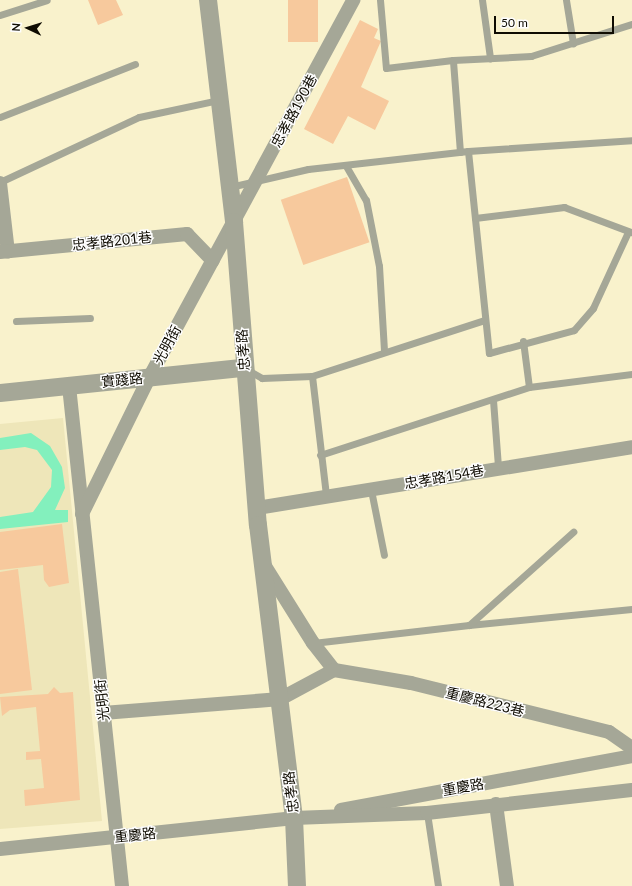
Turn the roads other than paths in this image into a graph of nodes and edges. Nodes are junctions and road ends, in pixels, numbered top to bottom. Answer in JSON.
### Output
{"nodes":[{"id":1,"x":47,"y":0,"type":"edge"},
{"id":2,"x":208,"y":0,"type":"edge"},
{"id":3,"x":354,"y":0,"type":"edge"},
{"id":4,"x":380,"y":0,"type":"edge"},
{"id":5,"x":482,"y":0,"type":"edge"},
{"id":6,"x":566,"y":0,"type":"edge"},
{"id":7,"x":0,"y":15,"type":"edge"},
{"id":8,"x":632,"y":24,"type":"edge"},
{"id":9,"x":573,"y":43,"type":"junction"},
{"id":10,"x":490,"y":58,"type":"junction"},
{"id":11,"x":453,"y":60,"type":"junction"},
{"id":12,"x":135,"y":64,"type":"dead end"},
{"id":13,"x":220,"y":100,"type":"junction"},
{"id":14,"x":0,"y":117,"type":"edge"},
{"id":15,"x":632,"y":140,"type":"edge"},
{"id":16,"x":468,"y":151,"type":"junction"},
{"id":17,"x":460,"y":152,"type":"junction"},
{"id":18,"x":346,"y":166,"type":"junction"},
{"id":19,"x":256,"y":182,"type":"junction"},
{"id":20,"x":0,"y":183,"type":"edge"},
{"id":21,"x":230,"y":188,"type":"junction"},
{"id":22,"x":475,"y":218,"type":"junction"},
{"id":23,"x":234,"y":222,"type":"junction"},
{"id":24,"x":630,"y":232,"type":"edge"},
{"id":25,"x":4,"y":252,"type":"edge"},
{"id":26,"x":213,"y":261,"type":"junction"},
{"id":27,"x":90,"y":318,"type":"dead end"},
{"id":28,"x":484,"y":320,"type":"junction"},
{"id":29,"x":16,"y":321,"type":"dead end"},
{"id":30,"x":524,"y":341,"type":"junction"},
{"id":31,"x":384,"y":350,"type":"junction"},
{"id":32,"x":244,"y":368,"type":"junction"},
{"id":33,"x":632,"y":374,"type":"edge"},
{"id":34,"x":312,"y":376,"type":"junction"},
{"id":35,"x":149,"y":378,"type":"junction"},
{"id":36,"x":69,"y":386,"type":"junction"},
{"id":37,"x":529,"y":387,"type":"junction"},
{"id":38,"x":0,"y":393,"type":"edge"},
{"id":39,"x":493,"y":400,"type":"junction"},
{"id":40,"x":632,"y":447,"type":"edge"},
{"id":41,"x":320,"y":455,"type":"junction"},
{"id":42,"x":498,"y":467,"type":"junction"},
{"id":43,"x":371,"y":490,"type":"junction"},
{"id":44,"x":326,"y":495,"type":"junction"},
{"id":45,"x":257,"y":508,"type":"junction"},
{"id":46,"x":82,"y":514,"type":"junction"},
{"id":47,"x":573,"y":532,"type":"dead end"},
{"id":48,"x":384,"y":555,"type":"dead end"},
{"id":49,"x":263,"y":562,"type":"junction"},
{"id":50,"x":632,"y":609,"type":"edge"},
{"id":51,"x":469,"y":625,"type":"junction"},
{"id":52,"x":313,"y":643,"type":"junction"},
{"id":53,"x":334,"y":670,"type":"junction"},
{"id":54,"x":280,"y":699,"type":"junction"},
{"id":55,"x":103,"y":713,"type":"junction"},
{"id":56,"x":632,"y":748,"type":"edge"},
{"id":57,"x":632,"y":756,"type":"edge"},
{"id":58,"x":629,"y":790,"type":"edge"},
{"id":59,"x":496,"y":804,"type":"junction"},
{"id":60,"x":427,"y":814,"type":"junction"},
{"id":61,"x":294,"y":818,"type":"junction"},
{"id":62,"x":116,"y":836,"type":"junction"},
{"id":63,"x":0,"y":849,"type":"edge"},
{"id":64,"x":122,"y":886,"type":"edge"},
{"id":65,"x":297,"y":886,"type":"edge"},
{"id":66,"x":438,"y":886,"type":"edge"},
{"id":67,"x":507,"y":886,"type":"edge"}],
"edges":[{"from":1,"to":7,"type":"lane"},
{"from":2,"to":13,"type":"street","name":"忠孝路"},
{"from":3,"to":19,"type":"street","name":"忠孝路190巷"},
{"from":4,"to":11,"type":"lane"},
{"from":5,"to":10,"type":"lane"},
{"from":6,"to":9,"type":"lane"},
{"from":8,"to":9,"type":"lane"},
{"from":9,"to":10,"type":"lane"},
{"from":10,"to":11,"type":"lane"},
{"from":11,"to":17,"type":"lane"},
{"from":12,"to":14,"type":"lane"},
{"from":13,"to":20,"type":"lane"},
{"from":13,"to":21,"type":"street","name":"忠孝路"},
{"from":15,"to":16,"type":"lane"},
{"from":16,"to":17,"type":"lane"},
{"from":16,"to":22,"type":"lane"},
{"from":17,"to":18,"type":"lane"},
{"from":18,"to":19,"type":"lane"},
{"from":18,"to":31,"type":"lane"},
{"from":19,"to":21,"type":"lane"},
{"from":19,"to":23,"type":"street","name":"忠孝路190巷"},
{"from":20,"to":25,"type":"street"},
{"from":21,"to":23,"type":"street","name":"忠孝路"},
{"from":22,"to":24,"type":"lane"},
{"from":22,"to":28,"type":"lane"},
{"from":23,"to":26,"type":"street","name":"光明街"},
{"from":23,"to":32,"type":"street","name":"忠孝路"},
{"from":24,"to":30,"type":"lane"},
{"from":25,"to":26,"type":"street","name":"忠孝路201巷"},
{"from":26,"to":35,"type":"street","name":"光明街"},
{"from":27,"to":29,"type":"lane"},
{"from":28,"to":30,"type":"lane"},
{"from":28,"to":31,"type":"lane"},
{"from":30,"to":37,"type":"lane"},
{"from":31,"to":34,"type":"lane"},
{"from":32,"to":34,"type":"lane"},
{"from":32,"to":35,"type":"street","name":"實踐路"},
{"from":32,"to":45,"type":"street","name":"忠孝路"},
{"from":33,"to":37,"type":"lane"},
{"from":34,"to":41,"type":"lane"},
{"from":35,"to":36,"type":"street","name":"實踐路"},
{"from":35,"to":46,"type":"street","name":"光明街"},
{"from":36,"to":38,"type":"street","name":"實踐路"},
{"from":36,"to":46,"type":"street","name":"光明街"},
{"from":37,"to":39,"type":"lane"},
{"from":39,"to":41,"type":"lane"},
{"from":39,"to":42,"type":"lane"},
{"from":40,"to":42,"type":"street","name":"忠孝路154巷"},
{"from":41,"to":44,"type":"lane"},
{"from":42,"to":43,"type":"street","name":"忠孝路154巷"},
{"from":43,"to":44,"type":"street","name":"忠孝路154巷"},
{"from":43,"to":48,"type":"lane"},
{"from":44,"to":45,"type":"street","name":"忠孝路154巷"},
{"from":45,"to":49,"type":"street","name":"忠孝路"},
{"from":46,"to":55,"type":"street","name":"光明街"},
{"from":47,"to":51,"type":"lane"},
{"from":49,"to":52,"type":"street"},
{"from":49,"to":54,"type":"street","name":"忠孝路"},
{"from":50,"to":51,"type":"lane"},
{"from":51,"to":52,"type":"lane"},
{"from":52,"to":53,"type":"street"},
{"from":53,"to":54,"type":"street"},
{"from":53,"to":56,"type":"street","name":"重慶路223巷"},
{"from":54,"to":55,"type":"street"},
{"from":54,"to":61,"type":"street","name":"忠孝路"},
{"from":55,"to":62,"type":"street","name":"光明街"},
{"from":57,"to":61,"type":"street","name":"重慶路"},
{"from":58,"to":59,"type":"street","name":"重慶路"},
{"from":59,"to":60,"type":"street","name":"重慶路"},
{"from":59,"to":67,"type":"street"},
{"from":60,"to":61,"type":"street","name":"重慶路"},
{"from":60,"to":66,"type":"lane"},
{"from":61,"to":62,"type":"street","name":"重慶路"},
{"from":61,"to":65,"type":"street","name":"忠孝路"},
{"from":62,"to":63,"type":"street","name":"重慶路"},
{"from":62,"to":64,"type":"street","name":"光明街"}]}
